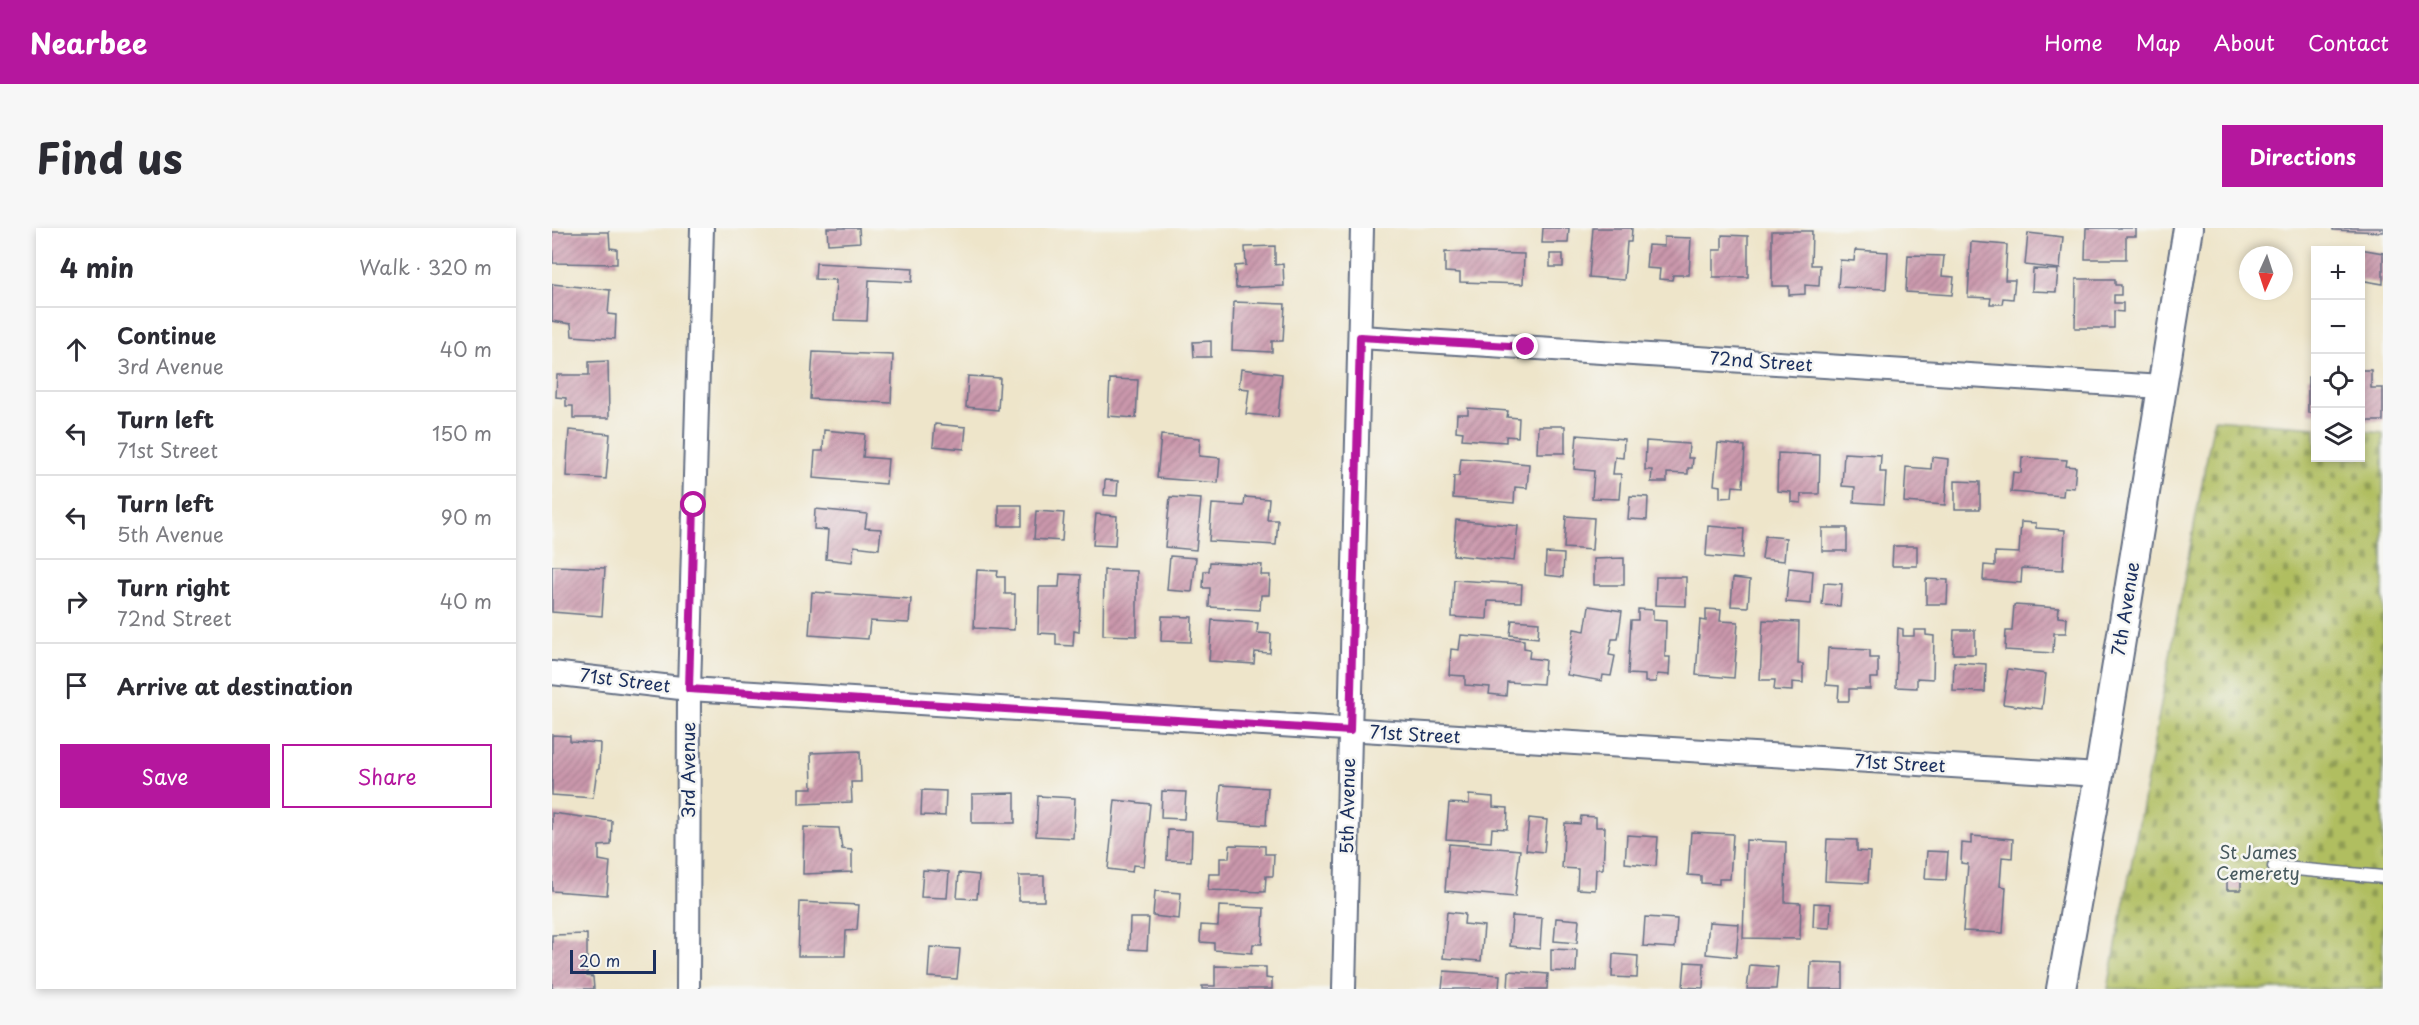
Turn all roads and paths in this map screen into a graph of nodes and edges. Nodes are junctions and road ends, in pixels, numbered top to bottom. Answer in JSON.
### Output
{"nodes":[{"id":1,"x":702,"y":228,"type":"edge"},
{"id":2,"x":1362,"y":228,"type":"edge"},
{"id":3,"x":2188,"y":228,"type":"edge"},
{"id":4,"x":1360,"y":337,"type":"junction"},
{"id":5,"x":2162,"y":387,"type":"junction"},
{"id":6,"x":552,"y":673,"type":"edge"},
{"id":7,"x":689,"y":689,"type":"junction"},
{"id":8,"x":1350,"y":731,"type":"junction"},
{"id":9,"x":2099,"y":776,"type":"junction"},
{"id":10,"x":2274,"y":867,"type":"dead end"},
{"id":11,"x":2383,"y":877,"type":"edge"},
{"id":12,"x":688,"y":989,"type":"edge"},
{"id":13,"x":1344,"y":989,"type":"edge"},
{"id":14,"x":2061,"y":989,"type":"edge"}],
"edges":[{"from":1,"to":7,"type":"street","name":"3rd Avenue"},
{"from":2,"to":4,"type":"street","name":"5th Avenue"},
{"from":3,"to":5,"type":"street","name":"7th Avenue"},
{"from":4,"to":5,"type":"street","name":"72nd Street"},
{"from":4,"to":8,"type":"street","name":"5th Avenue"},
{"from":5,"to":9,"type":"street","name":"7th Avenue"},
{"from":6,"to":7,"type":"street","name":"71st Street"},
{"from":7,"to":8,"type":"street","name":"71st Street"},
{"from":7,"to":12,"type":"street","name":"3rd Avenue"},
{"from":8,"to":9,"type":"street","name":"71st Street"},
{"from":8,"to":13,"type":"street","name":"5th Avenue"},
{"from":9,"to":14,"type":"street","name":"7th Avenue"},
{"from":10,"to":11,"type":"lane"}]}
